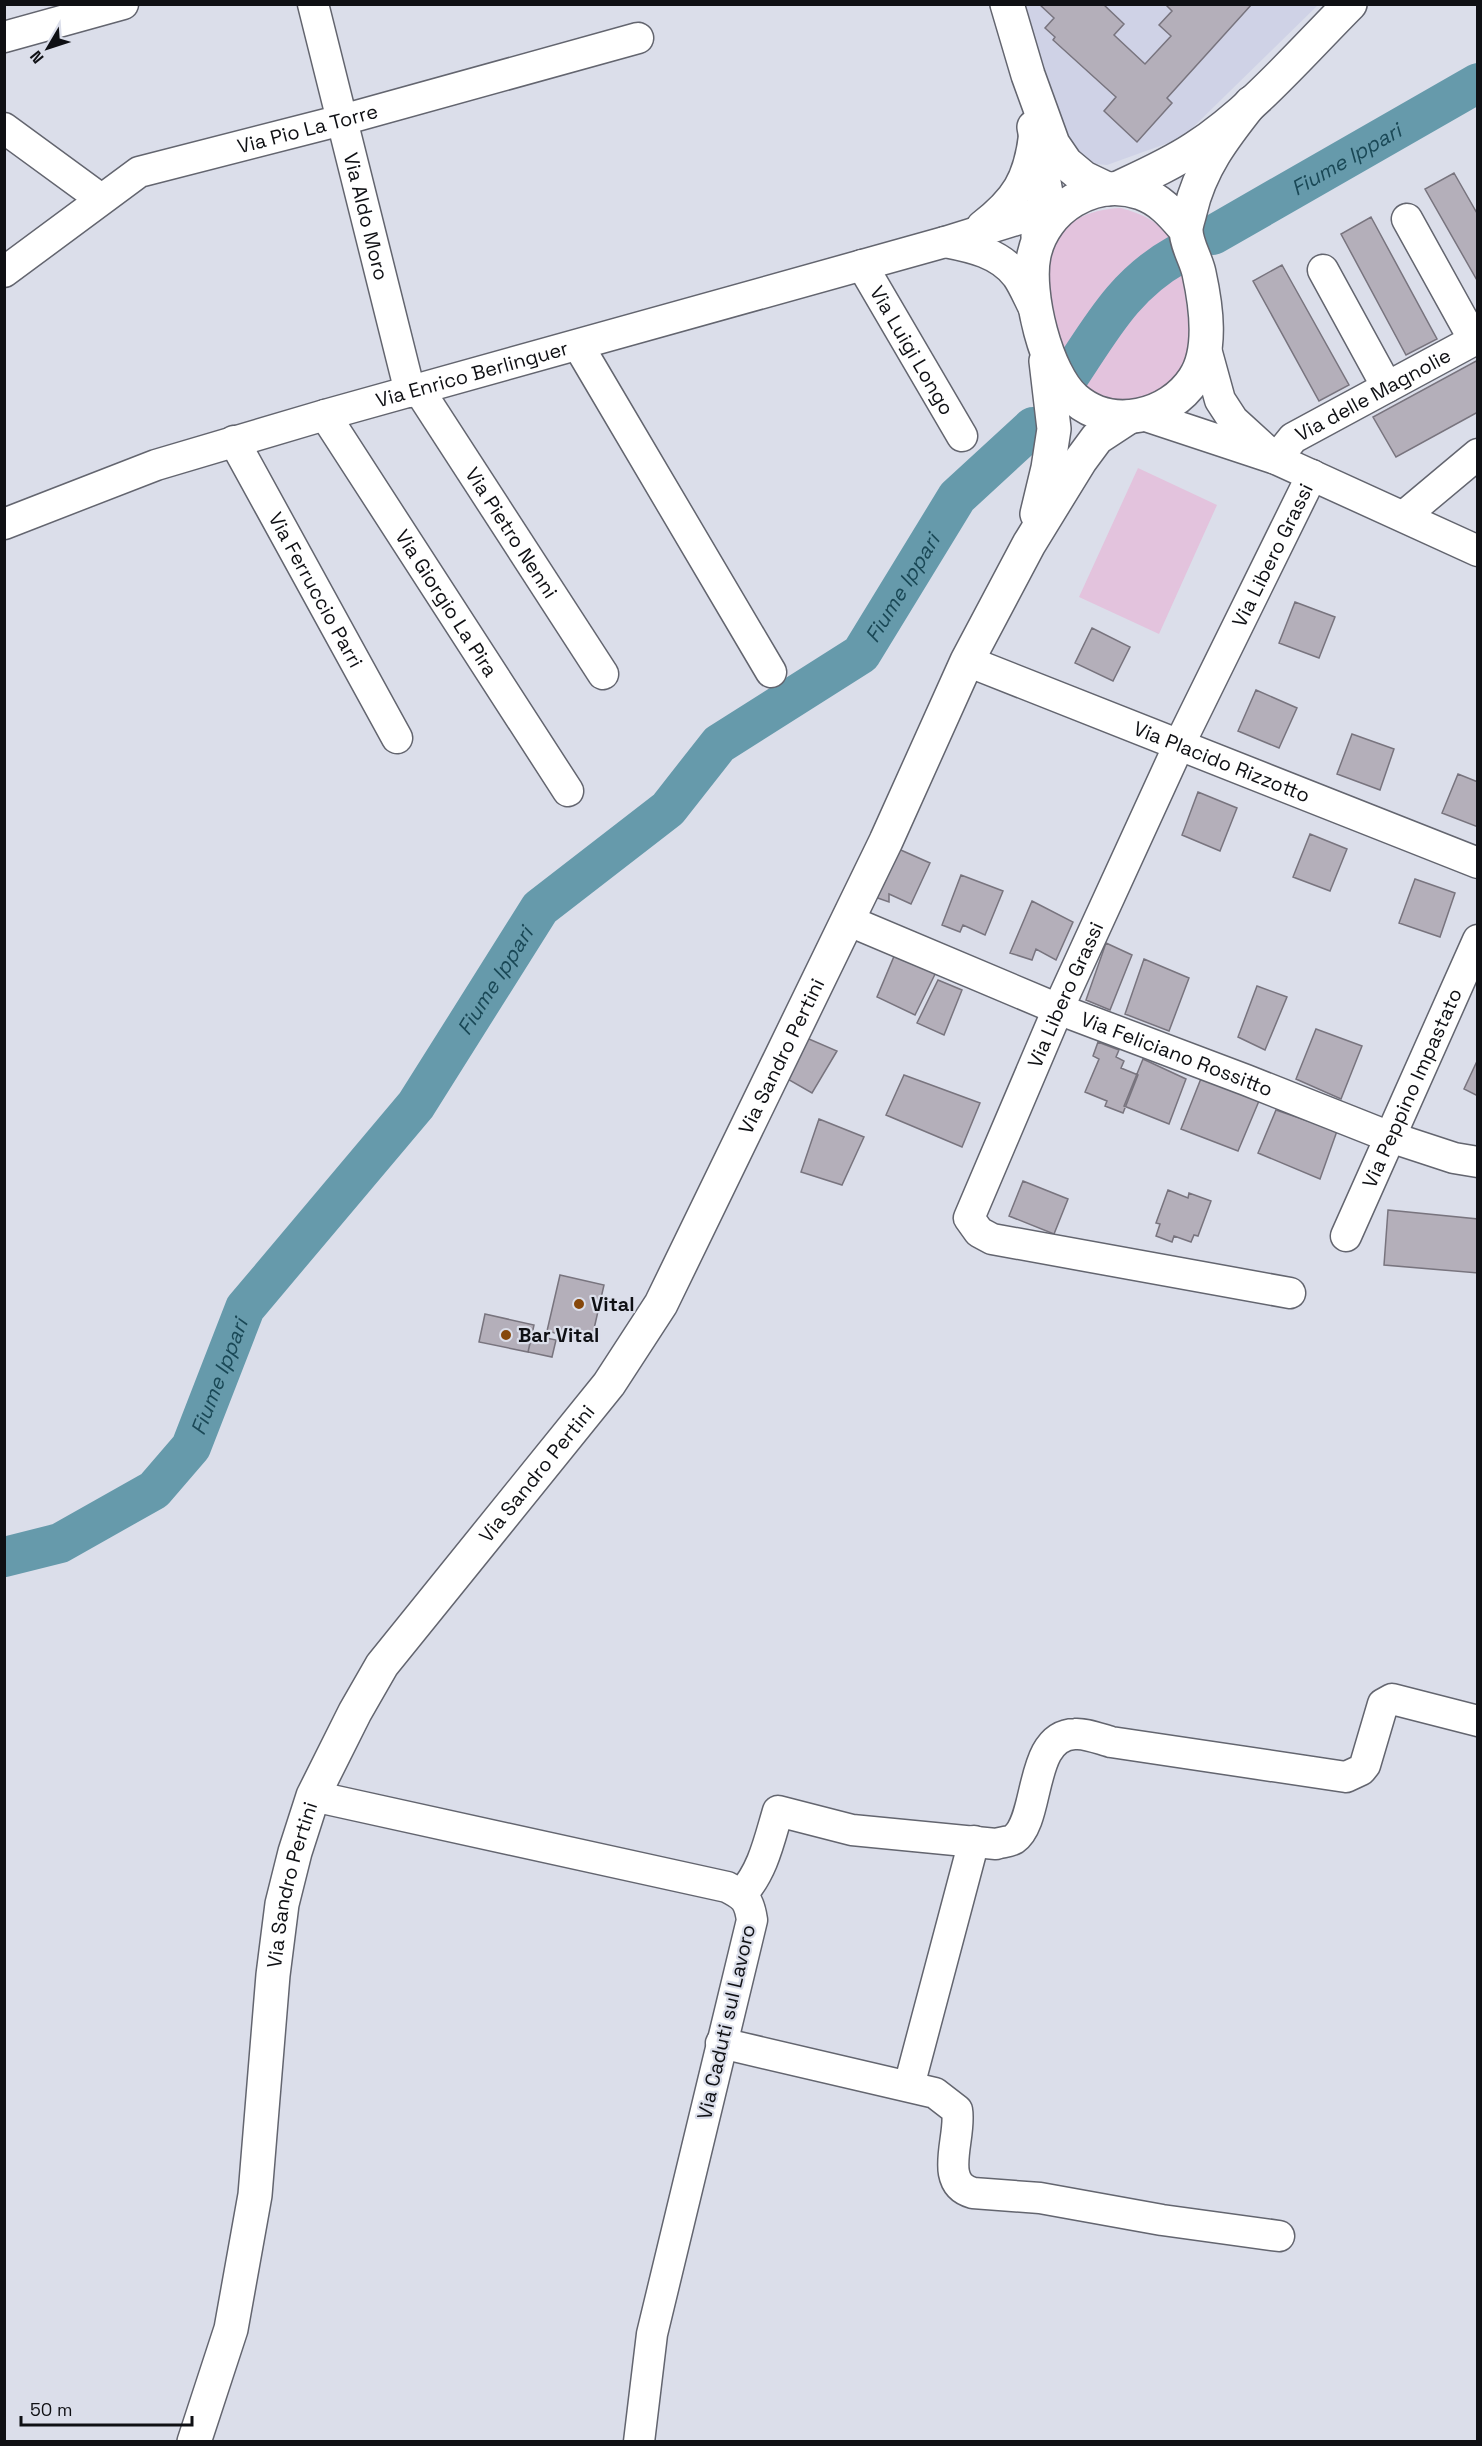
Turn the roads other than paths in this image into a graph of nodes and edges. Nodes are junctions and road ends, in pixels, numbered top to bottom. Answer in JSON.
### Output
{"nodes":[{"id":1,"x":123,"y":4,"type":"edge"},
{"id":2,"x":313,"y":4,"type":"edge"},
{"id":3,"x":1007,"y":4,"type":"edge"},
{"id":4,"x":1350,"y":4,"type":"edge"},
{"id":5,"x":4,"y":37,"type":"edge"},
{"id":6,"x":638,"y":38,"type":"dead end"},
{"id":7,"x":1028,"y":75,"type":"junction"},
{"id":8,"x":1251,"y":103,"type":"junction"},
{"id":9,"x":342,"y":120,"type":"junction"},
{"id":10,"x":1035,"y":127,"type":"junction"},
{"id":11,"x":4,"y":128,"type":"edge"},
{"id":12,"x":1112,"y":189,"type":"junction"},
{"id":13,"x":101,"y":199,"type":"junction"},
{"id":14,"x":1055,"y":208,"type":"junction"},
{"id":15,"x":1407,"y":219,"type":"dead end"},
{"id":16,"x":1186,"y":230,"type":"junction"},
{"id":17,"x":974,"y":233,"type":"junction"},
{"id":18,"x":945,"y":242,"type":"junction"},
{"id":19,"x":862,"y":265,"type":"junction"},
{"id":20,"x":1323,"y":270,"type":"dead end"},
{"id":21,"x":4,"y":272,"type":"edge"},
{"id":22,"x":1040,"y":326,"type":"junction"},
{"id":23,"x":1476,"y":339,"type":"edge"},
{"id":24,"x":578,"y":345,"type":"junction"},
{"id":25,"x":1206,"y":349,"type":"junction"},
{"id":26,"x":1387,"y":387,"type":"junction"},
{"id":27,"x":415,"y":391,"type":"junction"},
{"id":28,"x":325,"y":415,"type":"junction"},
{"id":29,"x":1136,"y":416,"type":"junction"},
{"id":30,"x":962,"y":436,"type":"dead end"},
{"id":31,"x":234,"y":441,"type":"junction"},
{"id":32,"x":1478,"y":454,"type":"edge"},
{"id":33,"x":1276,"y":459,"type":"junction"},
{"id":34,"x":1312,"y":475,"type":"junction"},
{"id":35,"x":1404,"y":516,"type":"junction"},
{"id":36,"x":4,"y":524,"type":"edge"},
{"id":37,"x":1029,"y":544,"type":"junction"},
{"id":38,"x":1478,"y":551,"type":"edge"},
{"id":39,"x":968,"y":661,"type":"junction"},
{"id":40,"x":771,"y":672,"type":"dead end"},
{"id":41,"x":603,"y":674,"type":"dead end"},
{"id":42,"x":397,"y":738,"type":"dead end"},
{"id":43,"x":1179,"y":745,"type":"junction"},
{"id":44,"x":568,"y":791,"type":"dead end"},
{"id":45,"x":1478,"y":863,"type":"edge"},
{"id":46,"x":847,"y":920,"type":"junction"},
{"id":47,"x":1478,"y":940,"type":"edge"},
{"id":48,"x":1058,"y":1009,"type":"junction"},
{"id":49,"x":1390,"y":1137,"type":"junction"},
{"id":50,"x":1478,"y":1162,"type":"edge"},
{"id":51,"x":1346,"y":1236,"type":"dead end"},
{"id":52,"x":1290,"y":1293,"type":"dead end"},
{"id":53,"x":1478,"y":1721,"type":"edge"},
{"id":54,"x":314,"y":1796,"type":"junction"},
{"id":55,"x":974,"y":1841,"type":"junction"},
{"id":56,"x":742,"y":1894,"type":"junction"},
{"id":57,"x":722,"y":2043,"type":"junction"},
{"id":58,"x":909,"y":2086,"type":"junction"},
{"id":59,"x":1279,"y":2236,"type":"dead end"},
{"id":60,"x":194,"y":2442,"type":"edge"},
{"id":61,"x":639,"y":2442,"type":"edge"}],
"edges":[{"from":1,"to":5,"type":"street"},
{"from":2,"to":9,"type":"street","name":"Via Aldo Moro"},
{"from":3,"to":7,"type":"main road"},
{"from":4,"to":8,"type":"main road"},
{"from":6,"to":9,"type":"street","name":"Via Pio La Torre"},
{"from":7,"to":10,"type":"main road"},
{"from":7,"to":12,"type":"main road"},
{"from":8,"to":12,"type":"main road"},
{"from":8,"to":16,"type":"main road"},
{"from":9,"to":13,"type":"street","name":"Via Pio La Torre"},
{"from":9,"to":27,"type":"street","name":"Via Aldo Moro"},
{"from":10,"to":14,"type":"main road"},
{"from":10,"to":17,"type":"street"},
{"from":11,"to":13,"type":"street"},
{"from":12,"to":14,"type":"main road"},
{"from":12,"to":16,"type":"main road"},
{"from":13,"to":21,"type":"street","name":"Via Pio La Torre"},
{"from":14,"to":17,"type":"street","name":"Via Enrico Berlinguer"},
{"from":14,"to":22,"type":"main road"},
{"from":15,"to":23,"type":"street"},
{"from":16,"to":25,"type":"main road"},
{"from":17,"to":18,"type":"street","name":"Via Enrico Berlinguer"},
{"from":18,"to":19,"type":"street","name":"Via Enrico Berlinguer"},
{"from":18,"to":22,"type":"street"},
{"from":19,"to":24,"type":"street","name":"Via Enrico Berlinguer"},
{"from":19,"to":30,"type":"street","name":"Via Luigi Longo"},
{"from":20,"to":26,"type":"street"},
{"from":22,"to":29,"type":"main road"},
{"from":22,"to":37,"type":"main road"},
{"from":23,"to":26,"type":"street","name":"Via delle Magnolie"},
{"from":24,"to":27,"type":"street","name":"Via Enrico Berlinguer"},
{"from":24,"to":40,"type":"street"},
{"from":25,"to":29,"type":"main road"},
{"from":25,"to":33,"type":"street"},
{"from":26,"to":33,"type":"street","name":"Via delle Magnolie"},
{"from":27,"to":28,"type":"street","name":"Via Enrico Berlinguer"},
{"from":27,"to":41,"type":"street","name":"Via Pietro Nenni"},
{"from":28,"to":31,"type":"street","name":"Via Enrico Berlinguer"},
{"from":28,"to":44,"type":"street","name":"Via Giorgio La Pira"},
{"from":29,"to":33,"type":"street"},
{"from":29,"to":37,"type":"main road"},
{"from":31,"to":36,"type":"street","name":"Via Enrico Berlinguer"},
{"from":31,"to":42,"type":"street","name":"Via Ferruccio Parri"},
{"from":32,"to":35,"type":"street"},
{"from":33,"to":34,"type":"street"},
{"from":34,"to":35,"type":"street"},
{"from":34,"to":43,"type":"street","name":"Via Libero Grassi"},
{"from":35,"to":38,"type":"street"},
{"from":37,"to":39,"type":"main road","name":"Via Sandro Pertini"},
{"from":39,"to":43,"type":"street","name":"Via Placido Rizzotto"},
{"from":39,"to":46,"type":"main road","name":"Via Sandro Pertini"},
{"from":43,"to":45,"type":"street","name":"Via Placido Rizzotto"},
{"from":43,"to":48,"type":"street","name":"Via Libero Grassi"},
{"from":46,"to":48,"type":"street","name":"Via Feliciano Rossitto"},
{"from":46,"to":54,"type":"main road","name":"Via Sandro Pertini"},
{"from":47,"to":49,"type":"street","name":"Via Peppino Impastato"},
{"from":48,"to":49,"type":"street","name":"Via Feliciano Rossitto"},
{"from":48,"to":52,"type":"street","name":"Via Libero Grassi"},
{"from":49,"to":50,"type":"street","name":"Via Feliciano Rossitto"},
{"from":49,"to":51,"type":"street","name":"Via Peppino Impastato"},
{"from":53,"to":55,"type":"street"},
{"from":54,"to":56,"type":"street","name":"Via Caduti sul Lavoro"},
{"from":54,"to":60,"type":"main road","name":"Via Sandro Pertini"},
{"from":55,"to":56,"type":"street"},
{"from":55,"to":58,"type":"street"},
{"from":56,"to":57,"type":"street","name":"Via Caduti sul Lavoro"},
{"from":57,"to":58,"type":"street"},
{"from":57,"to":61,"type":"street","name":"Via Caduti sul Lavoro"},
{"from":58,"to":59,"type":"street"}]}
